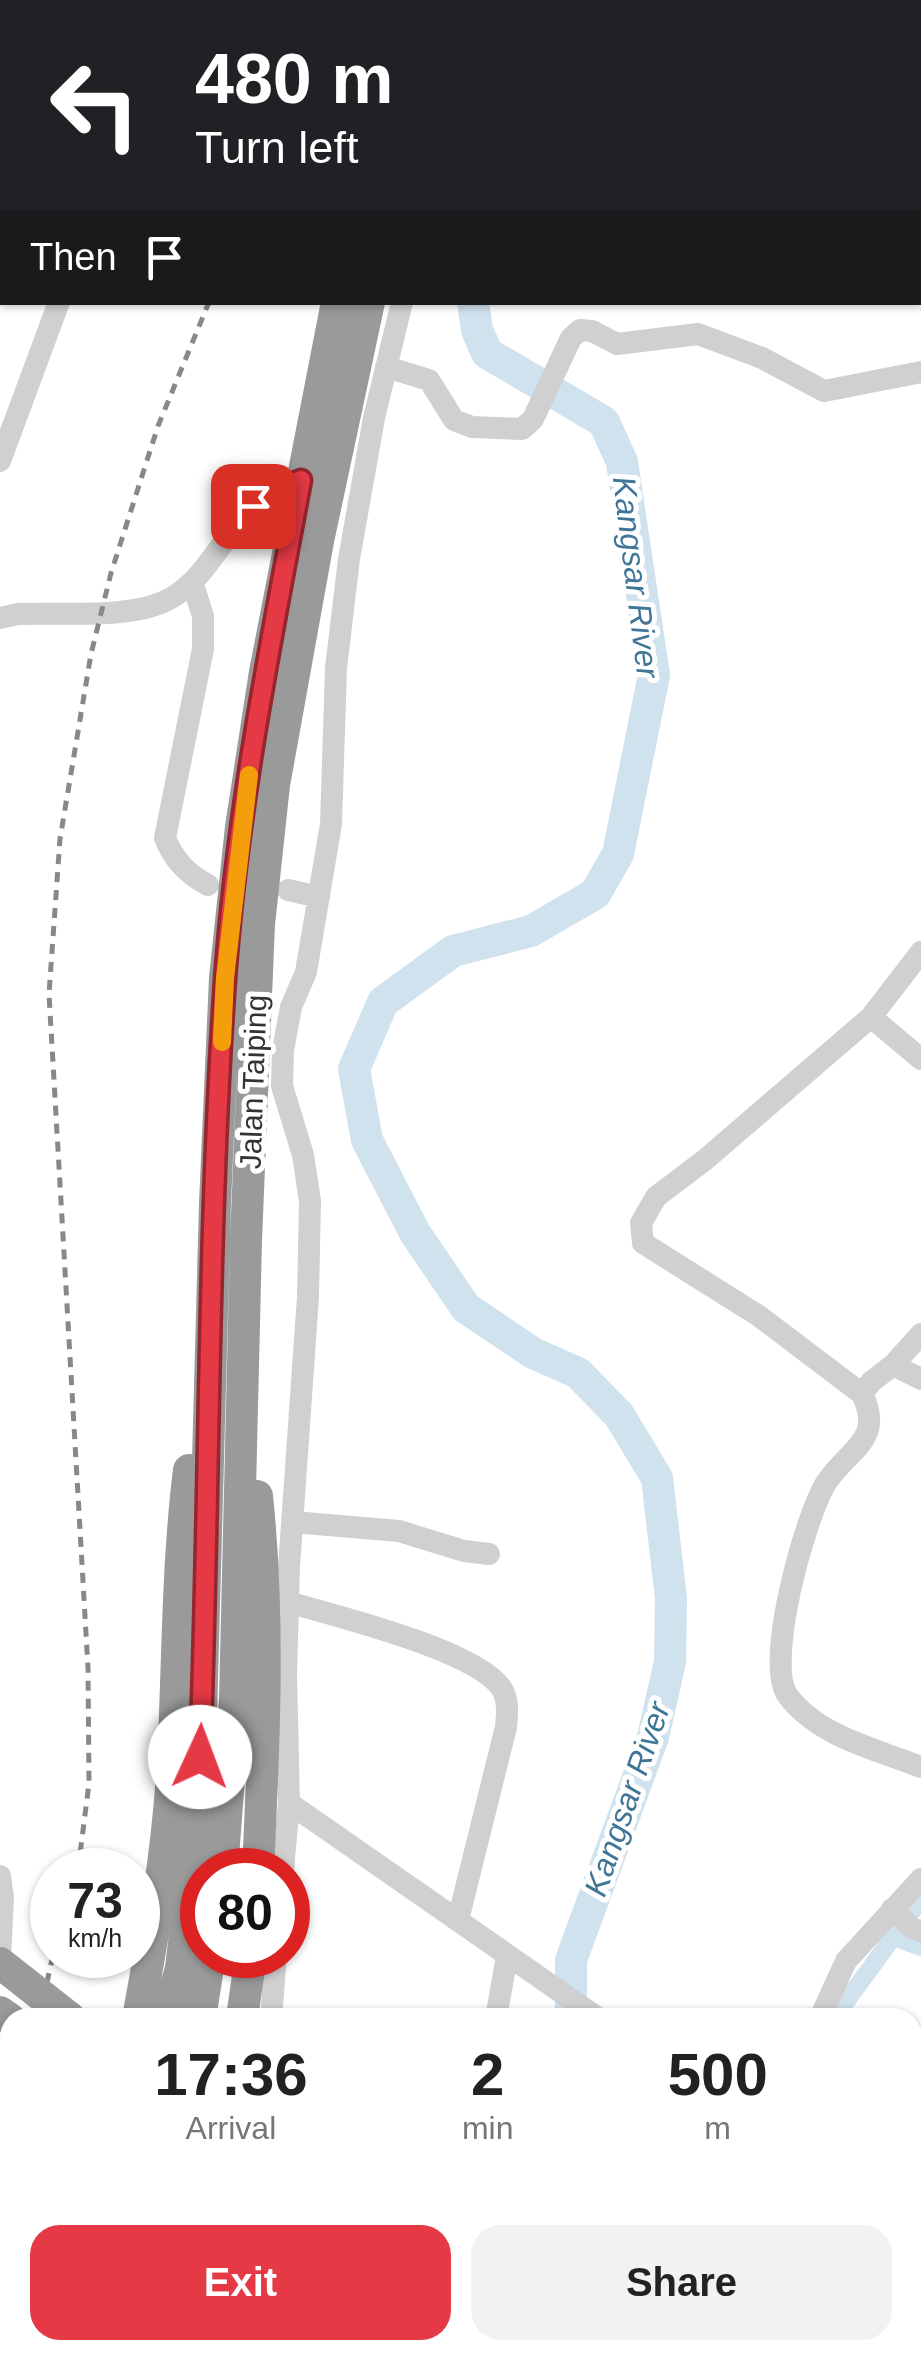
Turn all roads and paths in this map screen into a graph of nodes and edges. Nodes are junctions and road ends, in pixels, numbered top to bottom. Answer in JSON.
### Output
{"nodes":[{"id":1,"x":58,"y":305,"type":"edge"},
{"id":2,"x":336,"y":305,"type":"edge"},
{"id":3,"x":368,"y":305,"type":"edge"},
{"id":4,"x":401,"y":305,"type":"edge"},
{"id":5,"x":386,"y":367,"type":"junction"},
{"id":6,"x":921,"y":372,"type":"edge"},
{"id":7,"x":2,"y":451,"type":"edge"},
{"id":8,"x":301,"y":480,"type":"junction"},
{"id":9,"x":192,"y":582,"type":"junction"},
{"id":10,"x":0,"y":618,"type":"edge"},
{"id":11,"x":208,"y":884,"type":"dead end"},
{"id":12,"x":288,"y":890,"type":"dead end"},
{"id":13,"x":319,"y":897,"type":"junction"},
{"id":14,"x":921,"y":952,"type":"edge"},
{"id":15,"x":871,"y":1017,"type":"junction"},
{"id":16,"x":921,"y":1059,"type":"edge"},
{"id":17,"x":921,"y":1334,"type":"edge"},
{"id":18,"x":894,"y":1365,"type":"junction"},
{"id":19,"x":211,"y":1369,"type":"junction"},
{"id":20,"x":921,"y":1379,"type":"edge"},
{"id":21,"x":862,"y":1394,"type":"junction"},
{"id":22,"x":243,"y":1423,"type":"junction"},
{"id":23,"x":293,"y":1522,"type":"junction"},
{"id":24,"x":489,"y":1554,"type":"dead end"},
{"id":25,"x":288,"y":1602,"type":"junction"},
{"id":26,"x":921,"y":1766,"type":"edge"},
{"id":27,"x":289,"y":1803,"type":"junction"},
{"id":28,"x":224,"y":1848,"type":"edge"},
{"id":29,"x":259,"y":1848,"type":"edge"},
{"id":30,"x":285,"y":1848,"type":"edge"},
{"id":31,"x":0,"y":1876,"type":"edge"},
{"id":32,"x":921,"y":1879,"type":"edge"},
{"id":33,"x":458,"y":1920,"type":"junction"},
{"id":34,"x":906,"y":1920,"type":"edge"},
{"id":35,"x":0,"y":1960,"type":"edge"},
{"id":36,"x":513,"y":1960,"type":"junction"},
{"id":37,"x":206,"y":1978,"type":"edge"},
{"id":38,"x":274,"y":1978,"type":"edge"},
{"id":39,"x":58,"y":2008,"type":"edge"},
{"id":40,"x":140,"y":2008,"type":"edge"},
{"id":41,"x":171,"y":2008,"type":"edge"},
{"id":42,"x":202,"y":2008,"type":"edge"},
{"id":43,"x":272,"y":2008,"type":"edge"},
{"id":44,"x":499,"y":2008,"type":"edge"},
{"id":45,"x":583,"y":2008,"type":"edge"},
{"id":46,"x":825,"y":2008,"type":"edge"}],
"edges":[{"from":1,"to":7,"type":"street"},
{"from":2,"to":8,"type":"highway","name":"Jalan Taiping"},
{"from":3,"to":22,"type":"highway","name":"Jalan Taiping"},
{"from":4,"to":5,"type":"street"},
{"from":5,"to":6,"type":"street"},
{"from":5,"to":13,"type":"street"},
{"from":8,"to":9,"type":"street"},
{"from":8,"to":19,"type":"highway","name":"Jalan Taiping"},
{"from":9,"to":10,"type":"street"},
{"from":9,"to":11,"type":"street"},
{"from":12,"to":13,"type":"street"},
{"from":13,"to":23,"type":"street"},
{"from":14,"to":15,"type":"street"},
{"from":15,"to":16,"type":"street"},
{"from":15,"to":21,"type":"street"},
{"from":17,"to":18,"type":"street"},
{"from":18,"to":20,"type":"street"},
{"from":18,"to":21,"type":"street"},
{"from":19,"to":40,"type":"highway"},
{"from":19,"to":41,"type":"highway","name":"Jalan Taiping"},
{"from":21,"to":26,"type":"street"},
{"from":22,"to":28,"type":"highway","name":"Jalan Taiping"},
{"from":22,"to":29,"type":"highway"},
{"from":23,"to":24,"type":"street"},
{"from":23,"to":25,"type":"street"},
{"from":25,"to":27,"type":"street"},
{"from":25,"to":33,"type":"street"},
{"from":27,"to":30,"type":"street"},
{"from":27,"to":33,"type":"street"},
{"from":31,"to":35,"type":"street"},
{"from":32,"to":34,"type":"street"},
{"from":33,"to":36,"type":"street"},
{"from":34,"to":46,"type":"street"},
{"from":35,"to":39,"type":"highway","bridge":true},
{"from":36,"to":44,"type":"street"},
{"from":36,"to":45,"type":"street"},
{"from":37,"to":42,"type":"highway"},
{"from":38,"to":43,"type":"street"}]}
